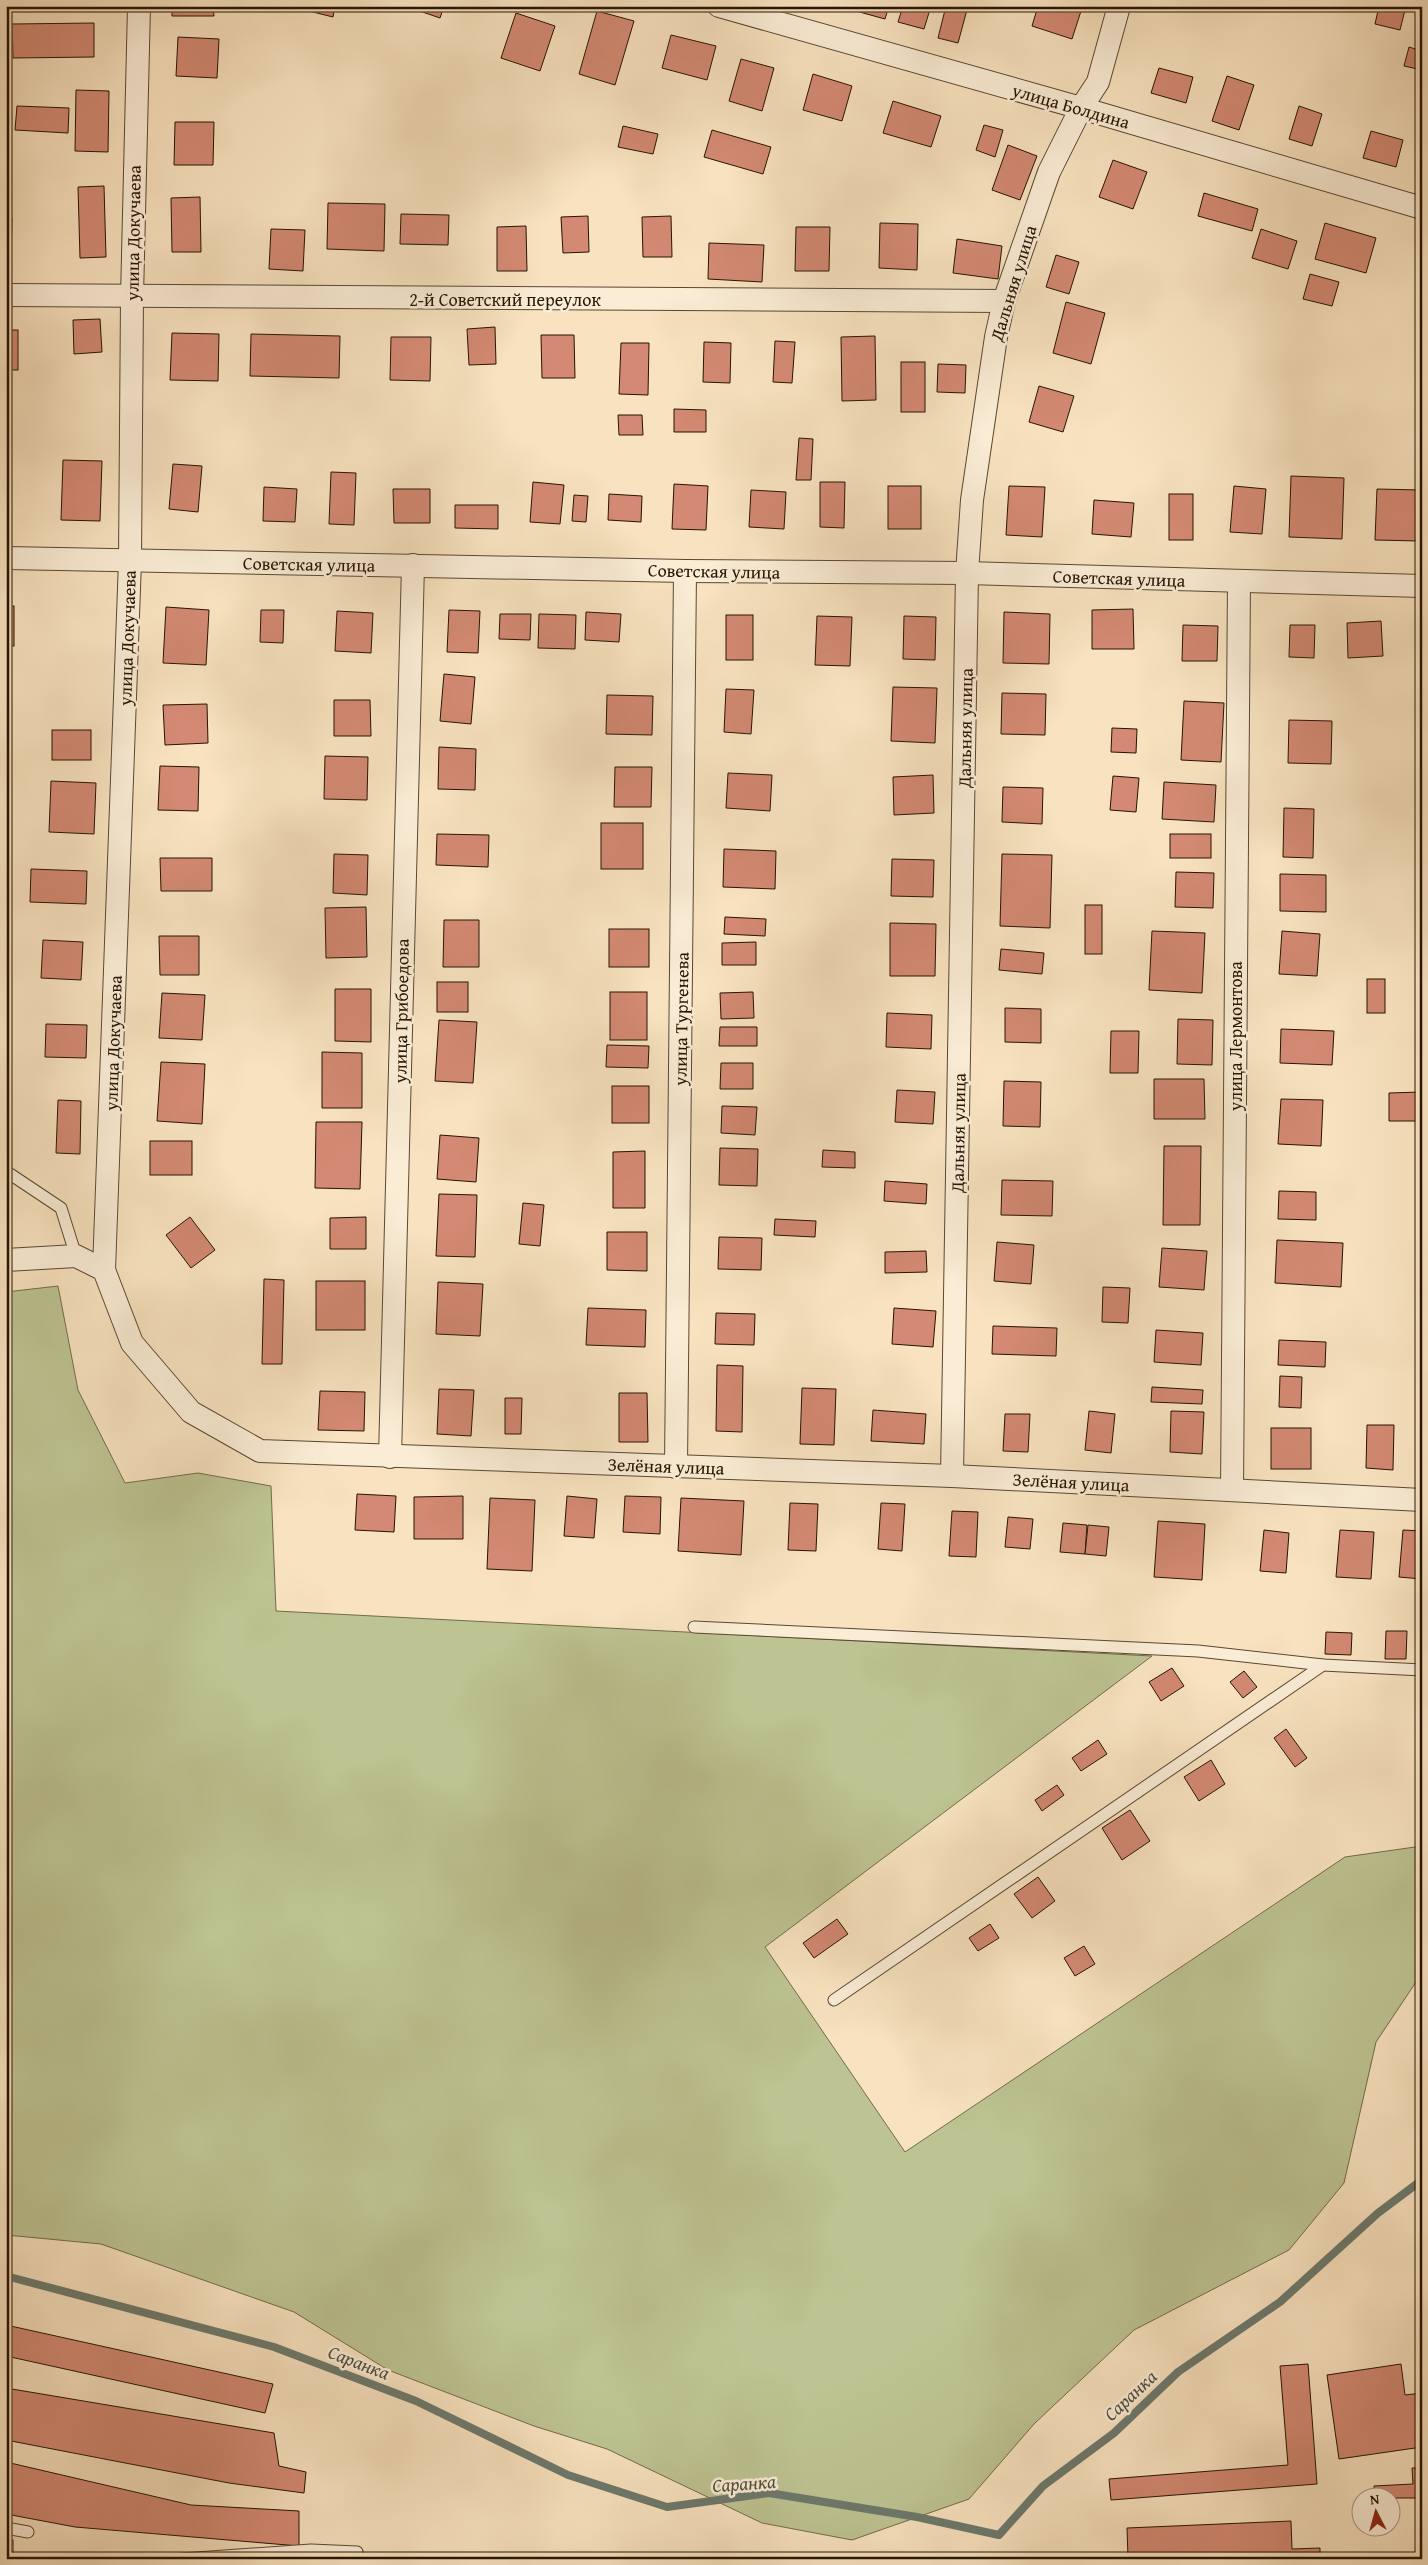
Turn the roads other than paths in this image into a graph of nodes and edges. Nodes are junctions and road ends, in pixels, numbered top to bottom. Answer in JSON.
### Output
{"nodes":[{"id":1,"x":139,"y":6,"type":"edge"},
{"id":2,"x":719,"y":6,"type":"edge"},
{"id":3,"x":1120,"y":6,"type":"edge"},
{"id":4,"x":1081,"y":108,"type":"junction"},
{"id":5,"x":1422,"y":208,"type":"edge"},
{"id":6,"x":6,"y":295,"type":"edge"},
{"id":7,"x":132,"y":297,"type":"junction"},
{"id":8,"x":1004,"y":301,"type":"junction"},
{"id":9,"x":6,"y":558,"type":"edge"},
{"id":10,"x":130,"y":561,"type":"junction"},
{"id":11,"x":413,"y":565,"type":"junction"},
{"id":12,"x":685,"y":571,"type":"junction"},
{"id":13,"x":967,"y":573,"type":"junction"},
{"id":14,"x":1238,"y":582,"type":"junction"},
{"id":15,"x":1422,"y":586,"type":"edge"},
{"id":16,"x":7,"y":1172,"type":"edge"},
{"id":17,"x":76,"y":1256,"type":"junction"},
{"id":18,"x":6,"y":1260,"type":"edge"},
{"id":19,"x":104,"y":1270,"type":"junction"},
{"id":20,"x":390,"y":1457,"type":"junction"},
{"id":21,"x":676,"y":1467,"type":"junction"},
{"id":22,"x":952,"y":1476,"type":"junction"},
{"id":23,"x":1232,"y":1490,"type":"junction"},
{"id":24,"x":1422,"y":1500,"type":"edge"},
{"id":25,"x":694,"y":1627,"type":"dead end"},
{"id":26,"x":1323,"y":1665,"type":"junction"},
{"id":27,"x":1422,"y":1670,"type":"edge"},
{"id":28,"x":834,"y":2000,"type":"dead end"},
{"id":29,"x":6,"y":2528,"type":"edge"},
{"id":30,"x":28,"y":2532,"type":"dead end"},
{"id":31,"x":357,"y":2552,"type":"dead end"},
{"id":32,"x":182,"y":2559,"type":"edge"}],
"edges":[{"from":1,"to":7,"type":"street","name":"улица Докучаева"},
{"from":2,"to":4,"type":"street","name":"улица Болдина"},
{"from":3,"to":4,"type":"street","name":"Дальняя улица"},
{"from":4,"to":5,"type":"street","name":"улица Болдина"},
{"from":4,"to":8,"type":"street","name":"Дальняя улица"},
{"from":6,"to":7,"type":"street","name":"2-й Советский переулок"},
{"from":7,"to":8,"type":"street","name":"2-й Советский переулок"},
{"from":7,"to":10,"type":"street","name":"улица Докучаева"},
{"from":8,"to":13,"type":"street","name":"Дальняя улица"},
{"from":9,"to":10,"type":"street","name":"Советская улица"},
{"from":10,"to":11,"type":"street","name":"Советская улица"},
{"from":10,"to":19,"type":"street","name":"улица Докучаева"},
{"from":11,"to":12,"type":"street","name":"Советская улица"},
{"from":11,"to":20,"type":"street","name":"улица Грибоедова"},
{"from":12,"to":13,"type":"street","name":"Советская улица"},
{"from":12,"to":21,"type":"street","name":"улица Тургенева"},
{"from":13,"to":14,"type":"street","name":"Советская улица"},
{"from":13,"to":22,"type":"street","name":"Дальняя улица"},
{"from":14,"to":15,"type":"street","name":"Советская улица"},
{"from":14,"to":23,"type":"street","name":"улица Лермонтова"},
{"from":16,"to":17,"type":"lane"},
{"from":17,"to":18,"type":"street"},
{"from":17,"to":19,"type":"street"},
{"from":19,"to":20,"type":"street","name":"Зелёная улица"},
{"from":20,"to":21,"type":"street","name":"Зелёная улица"},
{"from":21,"to":22,"type":"street","name":"Зелёная улица"},
{"from":22,"to":23,"type":"street","name":"Зелёная улица"},
{"from":23,"to":24,"type":"street","name":"Зелёная улица"},
{"from":25,"to":26,"type":"lane"},
{"from":26,"to":27,"type":"lane"},
{"from":26,"to":28,"type":"lane"},
{"from":29,"to":30,"type":"lane"},
{"from":31,"to":32,"type":"lane"}]}
